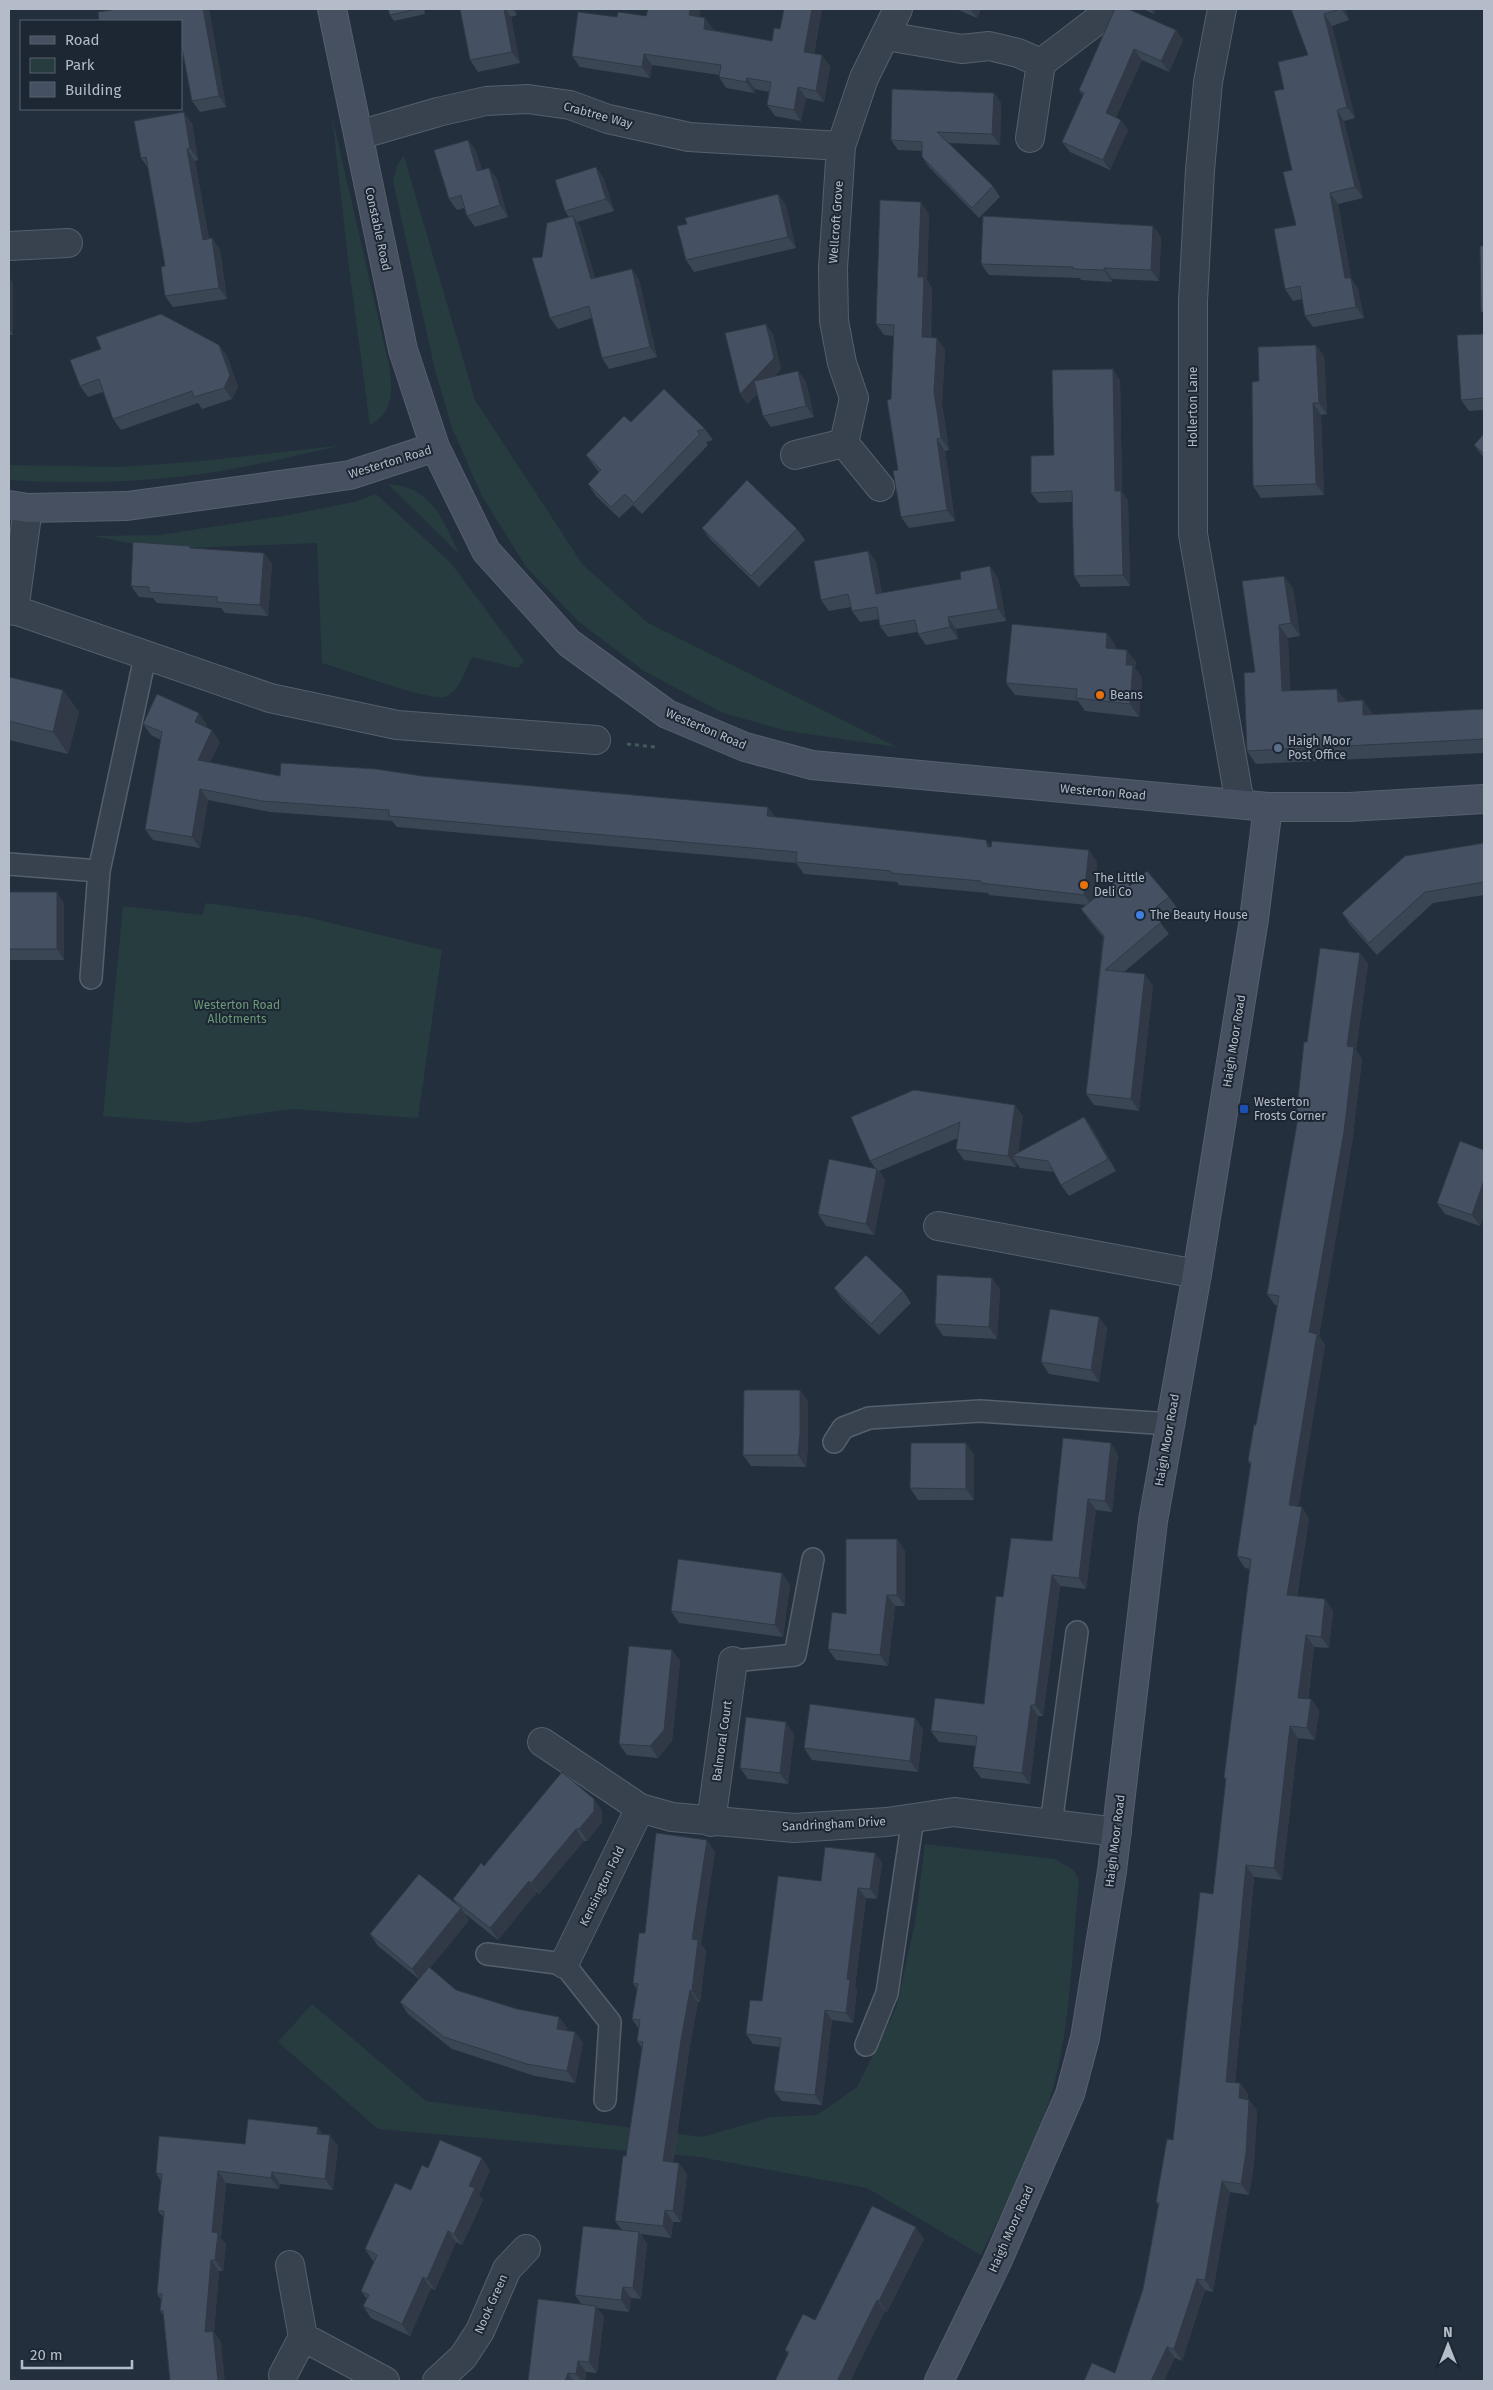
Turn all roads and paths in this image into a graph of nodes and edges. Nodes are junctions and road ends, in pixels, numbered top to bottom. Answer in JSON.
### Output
{"nodes":[{"id":1,"x":332,"y":9,"type":"edge"},
{"id":2,"x":898,"y":9,"type":"edge"},
{"id":3,"x":1112,"y":9,"type":"edge"},
{"id":4,"x":1222,"y":9,"type":"edge"},
{"id":5,"x":886,"y":36,"type":"junction"},
{"id":6,"x":1041,"y":63,"type":"junction"},
{"id":7,"x":359,"y":135,"type":"junction"},
{"id":8,"x":1030,"y":138,"type":"dead end"},
{"id":9,"x":841,"y":146,"type":"junction"},
{"id":10,"x":68,"y":243,"type":"dead end"},
{"id":11,"x":9,"y":246,"type":"edge"},
{"id":12,"x":844,"y":443,"type":"junction"},
{"id":13,"x":435,"y":447,"type":"junction"},
{"id":14,"x":795,"y":455,"type":"dead end"},
{"id":15,"x":880,"y":487,"type":"dead end"},
{"id":16,"x":18,"y":507,"type":"edge"},
{"id":17,"x":11,"y":610,"type":"edge"},
{"id":18,"x":145,"y":657,"type":"junction"},
{"id":19,"x":596,"y":740,"type":"dead end"},
{"id":20,"x":1484,"y":799,"type":"edge"},
{"id":21,"x":1240,"y":804,"type":"junction"},
{"id":22,"x":1268,"y":806,"type":"junction"},
{"id":23,"x":9,"y":864,"type":"edge"},
{"id":24,"x":99,"y":871,"type":"junction"},
{"id":25,"x":91,"y":978,"type":"dead end"},
{"id":26,"x":938,"y":1226,"type":"dead end"},
{"id":27,"x":1197,"y":1274,"type":"junction"},
{"id":28,"x":1170,"y":1424,"type":"junction"},
{"id":29,"x":834,"y":1442,"type":"dead end"},
{"id":30,"x":813,"y":1559,"type":"dead end"},
{"id":31,"x":1076,"y":1632,"type":"dead end"},
{"id":32,"x":732,"y":1661,"type":"joint"},
{"id":33,"x":542,"y":1742,"type":"dead end"},
{"id":34,"x":640,"y":1808,"type":"junction"},
{"id":35,"x":913,"y":1818,"type":"junction"},
{"id":36,"x":711,"y":1822,"type":"junction"},
{"id":37,"x":1052,"y":1824,"type":"junction"},
{"id":38,"x":1117,"y":1832,"type":"junction"},
{"id":39,"x":487,"y":1954,"type":"dead end"},
{"id":40,"x":564,"y":1964,"type":"junction"},
{"id":41,"x":866,"y":2045,"type":"dead end"},
{"id":42,"x":605,"y":2100,"type":"dead end"},
{"id":43,"x":526,"y":2249,"type":"dead end"},
{"id":44,"x":290,"y":2265,"type":"dead end"},
{"id":45,"x":303,"y":2337,"type":"junction"},
{"id":46,"x":283,"y":2375,"type":"dead end"},
{"id":47,"x":385,"y":2381,"type":"edge"},
{"id":48,"x":437,"y":2381,"type":"edge"},
{"id":49,"x":939,"y":2381,"type":"edge"}],
"edges":[{"from":1,"to":7,"type":"street","name":"Constable Road"},
{"from":2,"to":5,"type":"street","name":"Wellcroft Grove"},
{"from":3,"to":6,"type":"street"},
{"from":4,"to":21,"type":"street","name":"Hollerton Lane"},
{"from":5,"to":6,"type":"street"},
{"from":5,"to":9,"type":"street","name":"Wellcroft Grove"},
{"from":6,"to":8,"type":"street"},
{"from":7,"to":9,"type":"street","name":"Crabtree Way"},
{"from":7,"to":13,"type":"street","name":"Constable Road"},
{"from":9,"to":12,"type":"street","name":"Wellcroft Grove"},
{"from":10,"to":11,"type":"street"},
{"from":12,"to":14,"type":"street"},
{"from":12,"to":15,"type":"street"},
{"from":13,"to":16,"type":"street","name":"Westerton Road"},
{"from":13,"to":21,"type":"street","name":"Westerton Road"},
{"from":16,"to":17,"type":"street","name":"Westerton Road"},
{"from":17,"to":18,"type":"street","name":"Westerton Road"},
{"from":18,"to":19,"type":"street","name":"Westerton Road"},
{"from":18,"to":24,"type":"lane"},
{"from":20,"to":22,"type":"street","name":"Westerton Road"},
{"from":21,"to":22,"type":"street","name":"Westerton Road"},
{"from":22,"to":27,"type":"street","name":"Haigh Moor Road"},
{"from":23,"to":24,"type":"lane"},
{"from":24,"to":25,"type":"lane"},
{"from":26,"to":27,"type":"street"},
{"from":27,"to":28,"type":"street","name":"Haigh Moor Road"},
{"from":28,"to":29,"type":"lane"},
{"from":28,"to":38,"type":"street","name":"Haigh Moor Road"},
{"from":30,"to":32,"type":"lane"},
{"from":31,"to":37,"type":"lane"},
{"from":32,"to":36,"type":"street","name":"Balmoral Court"},
{"from":33,"to":34,"type":"street","name":"Sandringham Drive"},
{"from":34,"to":36,"type":"street","name":"Sandringham Drive"},
{"from":34,"to":40,"type":"street","name":"Kensington Fold"},
{"from":35,"to":36,"type":"street","name":"Sandringham Drive"},
{"from":35,"to":37,"type":"street","name":"Sandringham Drive"},
{"from":35,"to":41,"type":"lane"},
{"from":37,"to":38,"type":"street","name":"Sandringham Drive"},
{"from":38,"to":49,"type":"street","name":"Haigh Moor Road"},
{"from":39,"to":40,"type":"lane"},
{"from":40,"to":42,"type":"lane"},
{"from":43,"to":48,"type":"street","name":"Nook Green"},
{"from":44,"to":45,"type":"street"},
{"from":45,"to":46,"type":"street"},
{"from":45,"to":47,"type":"street"}]}
